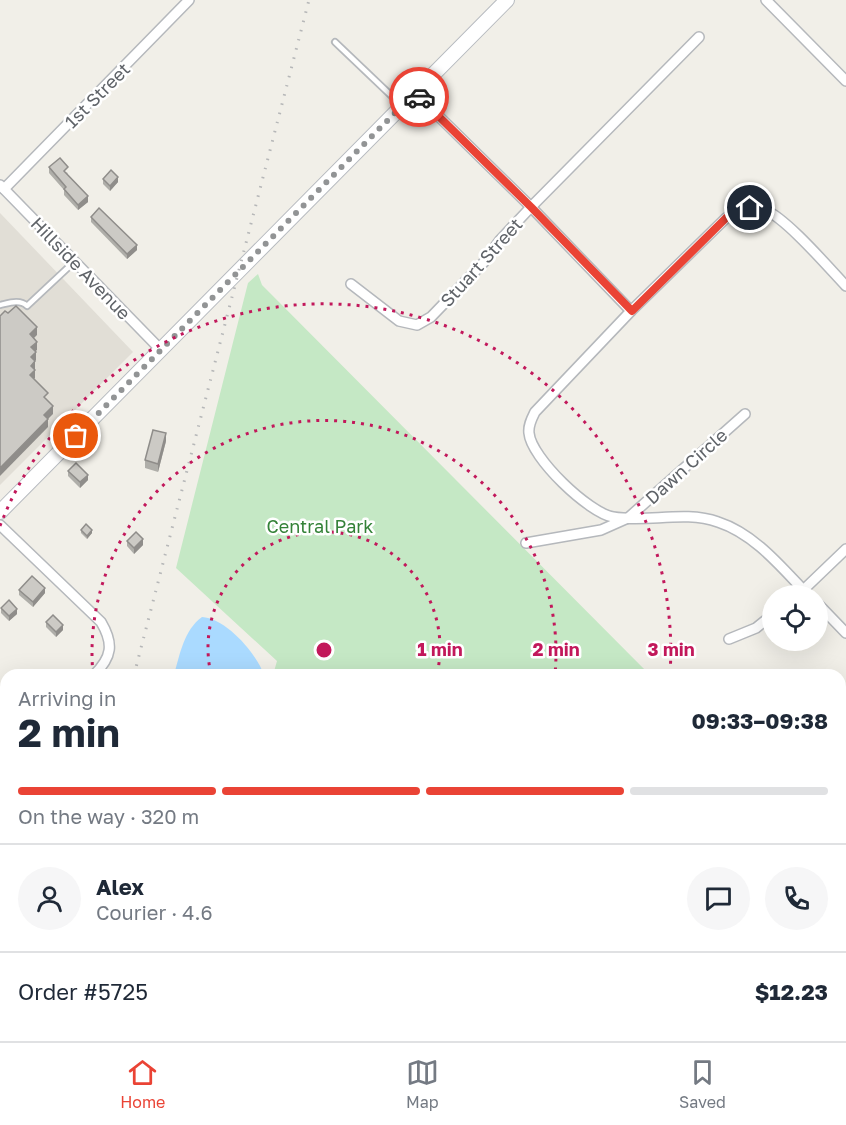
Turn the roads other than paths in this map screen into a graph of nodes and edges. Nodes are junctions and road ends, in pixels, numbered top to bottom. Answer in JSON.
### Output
{"nodes":[{"id":1,"x":189,"y":0,"type":"edge"},
{"id":2,"x":507,"y":0,"type":"edge"},
{"id":3,"x":766,"y":0,"type":"edge"},
{"id":4,"x":699,"y":37,"type":"dead end"},
{"id":5,"x":335,"y":42,"type":"dead end"},
{"id":6,"x":846,"y":81,"type":"edge"},
{"id":7,"x":415,"y":93,"type":"junction"},
{"id":8,"x":402,"y":106,"type":"junction"},
{"id":9,"x":2,"y":187,"type":"edge"},
{"id":10,"x":531,"y":207,"type":"junction"},
{"id":11,"x":75,"y":262,"type":"junction"},
{"id":12,"x":351,"y":284,"type":"dead end"},
{"id":13,"x":846,"y":285,"type":"edge"},
{"id":14,"x":0,"y":305,"type":"edge"},
{"id":15,"x":632,"y":311,"type":"junction"},
{"id":16,"x":161,"y":350,"type":"junction"},
{"id":17,"x":745,"y":414,"type":"dead end"},
{"id":18,"x":0,"y":512,"type":"edge"},
{"id":19,"x":628,"y":518,"type":"junction"},
{"id":20,"x":0,"y":525,"type":"edge"},
{"id":21,"x":526,"y":543,"type":"dead end"},
{"id":22,"x":846,"y":549,"type":"edge"},
{"id":23,"x":795,"y":585,"type":"edge"},
{"id":24,"x":812,"y":585,"type":"edge"},
{"id":25,"x":828,"y":614,"type":"edge"},
{"id":26,"x":762,"y":623,"type":"edge"},
{"id":27,"x":846,"y":633,"type":"edge"},
{"id":28,"x":729,"y":639,"type":"dead end"},
{"id":29,"x":98,"y":669,"type":"edge"}],
"edges":[{"from":1,"to":9,"type":"street","name":"1st Street"},
{"from":2,"to":7,"type":"street"},
{"from":3,"to":6,"type":"street"},
{"from":4,"to":10,"type":"street","name":"Stuart Street"},
{"from":5,"to":8,"type":"lane"},
{"from":7,"to":8,"type":"street"},
{"from":7,"to":10,"type":"street"},
{"from":8,"to":16,"type":"street"},
{"from":9,"to":11,"type":"street","name":"Hillside Avenue"},
{"from":10,"to":12,"type":"street","name":"Stuart Street"},
{"from":10,"to":15,"type":"street"},
{"from":11,"to":14,"type":"lane"},
{"from":11,"to":16,"type":"street","name":"Hillside Avenue"},
{"from":13,"to":15,"type":"street"},
{"from":15,"to":19,"type":"street"},
{"from":16,"to":18,"type":"street"},
{"from":17,"to":19,"type":"street","name":"Dawn Circle"},
{"from":19,"to":21,"type":"street"},
{"from":19,"to":23,"type":"street"},
{"from":20,"to":29,"type":"street"},
{"from":22,"to":24,"type":"street"},
{"from":25,"to":27,"type":"street"},
{"from":26,"to":28,"type":"street"}]}
